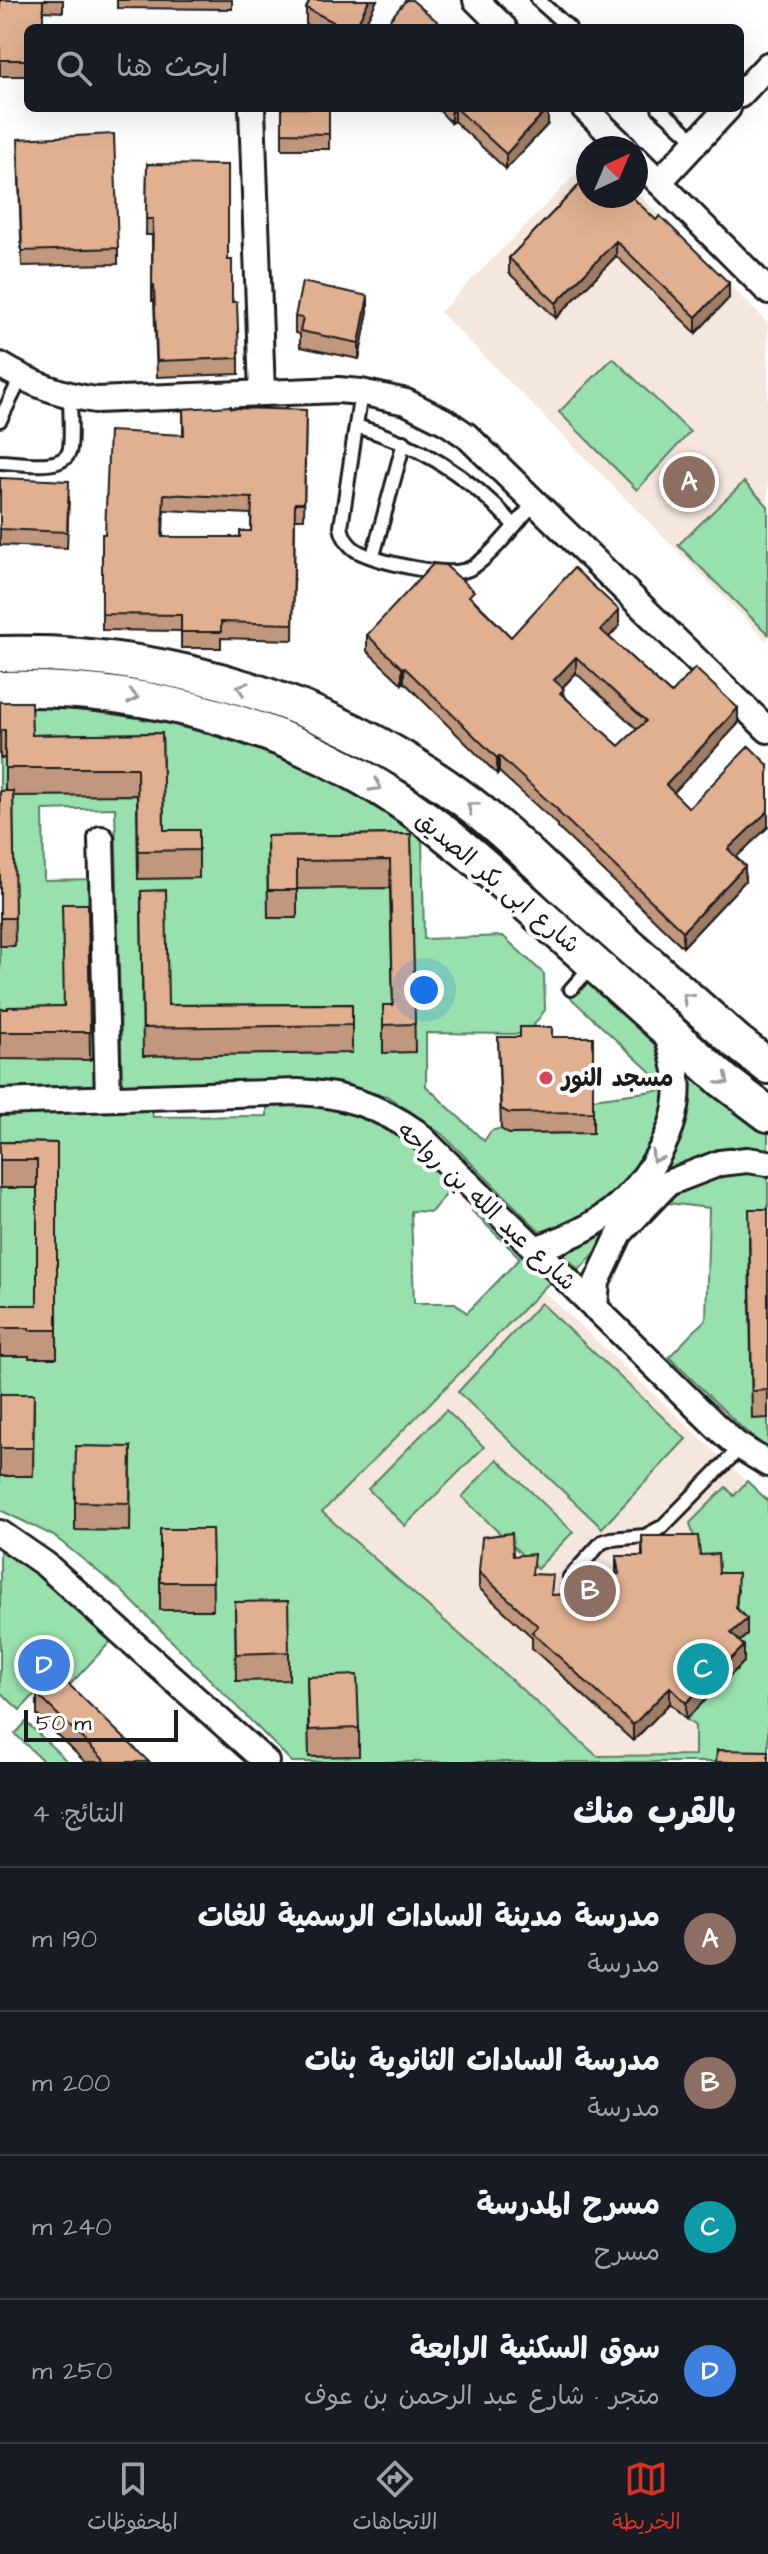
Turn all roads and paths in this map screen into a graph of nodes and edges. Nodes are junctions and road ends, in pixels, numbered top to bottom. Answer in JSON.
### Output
{"nodes":[{"id":1,"x":476,"y":0,"type":"edge"},
{"id":2,"x":538,"y":0,"type":"edge"},
{"id":3,"x":500,"y":24,"type":"edge"},
{"id":4,"x":565,"y":24,"type":"edge"},
{"id":5,"x":768,"y":65,"type":"edge"},
{"id":6,"x":744,"y":91,"type":"edge"},
{"id":7,"x":252,"y":112,"type":"edge"},
{"id":8,"x":588,"y":112,"type":"edge"},
{"id":9,"x":663,"y":112,"type":"edge"},
{"id":10,"x":724,"y":112,"type":"edge"},
{"id":11,"x":613,"y":136,"type":"edge"},
{"id":12,"x":697,"y":142,"type":"junction"},
{"id":13,"x":648,"y":171,"type":"edge"},
{"id":14,"x":659,"y":182,"type":"junction"},
{"id":15,"x":768,"y":291,"type":"edge"},
{"id":16,"x":0,"y":365,"type":"edge"},
{"id":17,"x":21,"y":378,"type":"junction"},
{"id":18,"x":361,"y":392,"type":"junction"},
{"id":19,"x":262,"y":393,"type":"junction"},
{"id":20,"x":70,"y":396,"type":"junction"},
{"id":21,"x":0,"y":420,"type":"edge"},
{"id":22,"x":356,"y":426,"type":"junction"},
{"id":23,"x":404,"y":442,"type":"junction"},
{"id":24,"x":0,"y":462,"type":"edge"},
{"id":25,"x":535,"y":502,"type":"junction"},
{"id":26,"x":514,"y":525,"type":"junction"},
{"id":27,"x":373,"y":556,"type":"junction"},
{"id":28,"x":0,"y":654,"type":"edge"},
{"id":29,"x":80,"y":656,"type":"junction"},
{"id":30,"x":0,"y":689,"type":"edge"},
{"id":31,"x":74,"y":690,"type":"junction"},
{"id":32,"x":764,"y":717,"type":"edge"},
{"id":33,"x":510,"y":838,"type":"junction"},
{"id":34,"x":101,"y":839,"type":"dead end"},
{"id":35,"x":486,"y":867,"type":"junction"},
{"id":36,"x":594,"y":964,"type":"junction"},
{"id":37,"x":571,"y":989,"type":"dead end"},
{"id":38,"x":666,"y":1028,"type":"junction"},
{"id":39,"x":768,"y":1066,"type":"edge"},
{"id":40,"x":108,"y":1098,"type":"junction"},
{"id":41,"x":0,"y":1102,"type":"edge"},
{"id":42,"x":768,"y":1114,"type":"edge"},
{"id":43,"x":768,"y":1163,"type":"edge"},
{"id":44,"x":535,"y":1249,"type":"junction"},
{"id":45,"x":595,"y":1308,"type":"junction"},
{"id":46,"x":741,"y":1447,"type":"junction"},
{"id":47,"x":768,"y":1464,"type":"edge"},
{"id":48,"x":0,"y":1533,"type":"edge"},
{"id":49,"x":570,"y":1577,"type":"dead end"},
{"id":50,"x":266,"y":1762,"type":"edge"}],
"edges":[{"from":1,"to":3,"type":"street"},
{"from":2,"to":4,"type":"lane"},
{"from":5,"to":6,"type":"street"},
{"from":7,"to":19,"type":"street"},
{"from":8,"to":11,"type":"street"},
{"from":9,"to":12,"type":"lane"},
{"from":10,"to":12,"type":"street"},
{"from":12,"to":14,"type":"street"},
{"from":13,"to":14,"type":"street"},
{"from":14,"to":15,"type":"street"},
{"from":16,"to":17,"type":"street"},
{"from":17,"to":20,"type":"street"},
{"from":17,"to":21,"type":"lane"},
{"from":18,"to":19,"type":"street"},
{"from":18,"to":22,"type":"lane"},
{"from":18,"to":25,"type":"street"},
{"from":19,"to":20,"type":"street"},
{"from":20,"to":24,"type":"lane"},
{"from":22,"to":23,"type":"lane"},
{"from":22,"to":27,"type":"lane"},
{"from":23,"to":26,"type":"lane"},
{"from":23,"to":27,"type":"lane"},
{"from":25,"to":26,"type":"lane"},
{"from":25,"to":32,"type":"street"},
{"from":26,"to":27,"type":"lane"},
{"from":28,"to":29,"type":"main road","name":"شارع ابى بكر الصديق"},
{"from":29,"to":31,"type":"main road"},
{"from":33,"to":29,"type":"main road","name":"شارع ابى بكر الصديق","one_way":true},
{"from":30,"to":31,"type":"main road","name":"شارع ابى بكر الصديق"},
{"from":31,"to":35,"type":"main road","name":"شارع ابى بكر الصديق","one_way":true},
{"from":33,"to":35,"type":"main road"},
{"from":39,"to":33,"type":"main road","name":"شارع ابى بكر الصديق","one_way":true},
{"from":34,"to":40,"type":"street"},
{"from":35,"to":36,"type":"main road","name":"شارع ابى بكر الصديق"},
{"from":36,"to":37,"type":"lane"},
{"from":36,"to":38,"type":"main road","name":"شارع ابى بكر الصديق"},
{"from":38,"to":42,"type":"main road","name":"شارع ابى بكر الصديق","one_way":true},
{"from":38,"to":44,"type":"street","one_way":true},
{"from":40,"to":41,"type":"street","name":"شارع عبد الله بن رواحه"},
{"from":40,"to":44,"type":"street","name":"شارع عبد الله بن رواحه"},
{"from":43,"to":45,"type":"street"},
{"from":44,"to":45,"type":"street","name":"شارع عبد الله بن رواحه"},
{"from":45,"to":46,"type":"street","name":"شارع عبد الله بن رواحه"},
{"from":46,"to":47,"type":"street","name":"شارع عبد الله بن رواحه"},
{"from":46,"to":49,"type":"lane"},
{"from":48,"to":50,"type":"street"}]}
